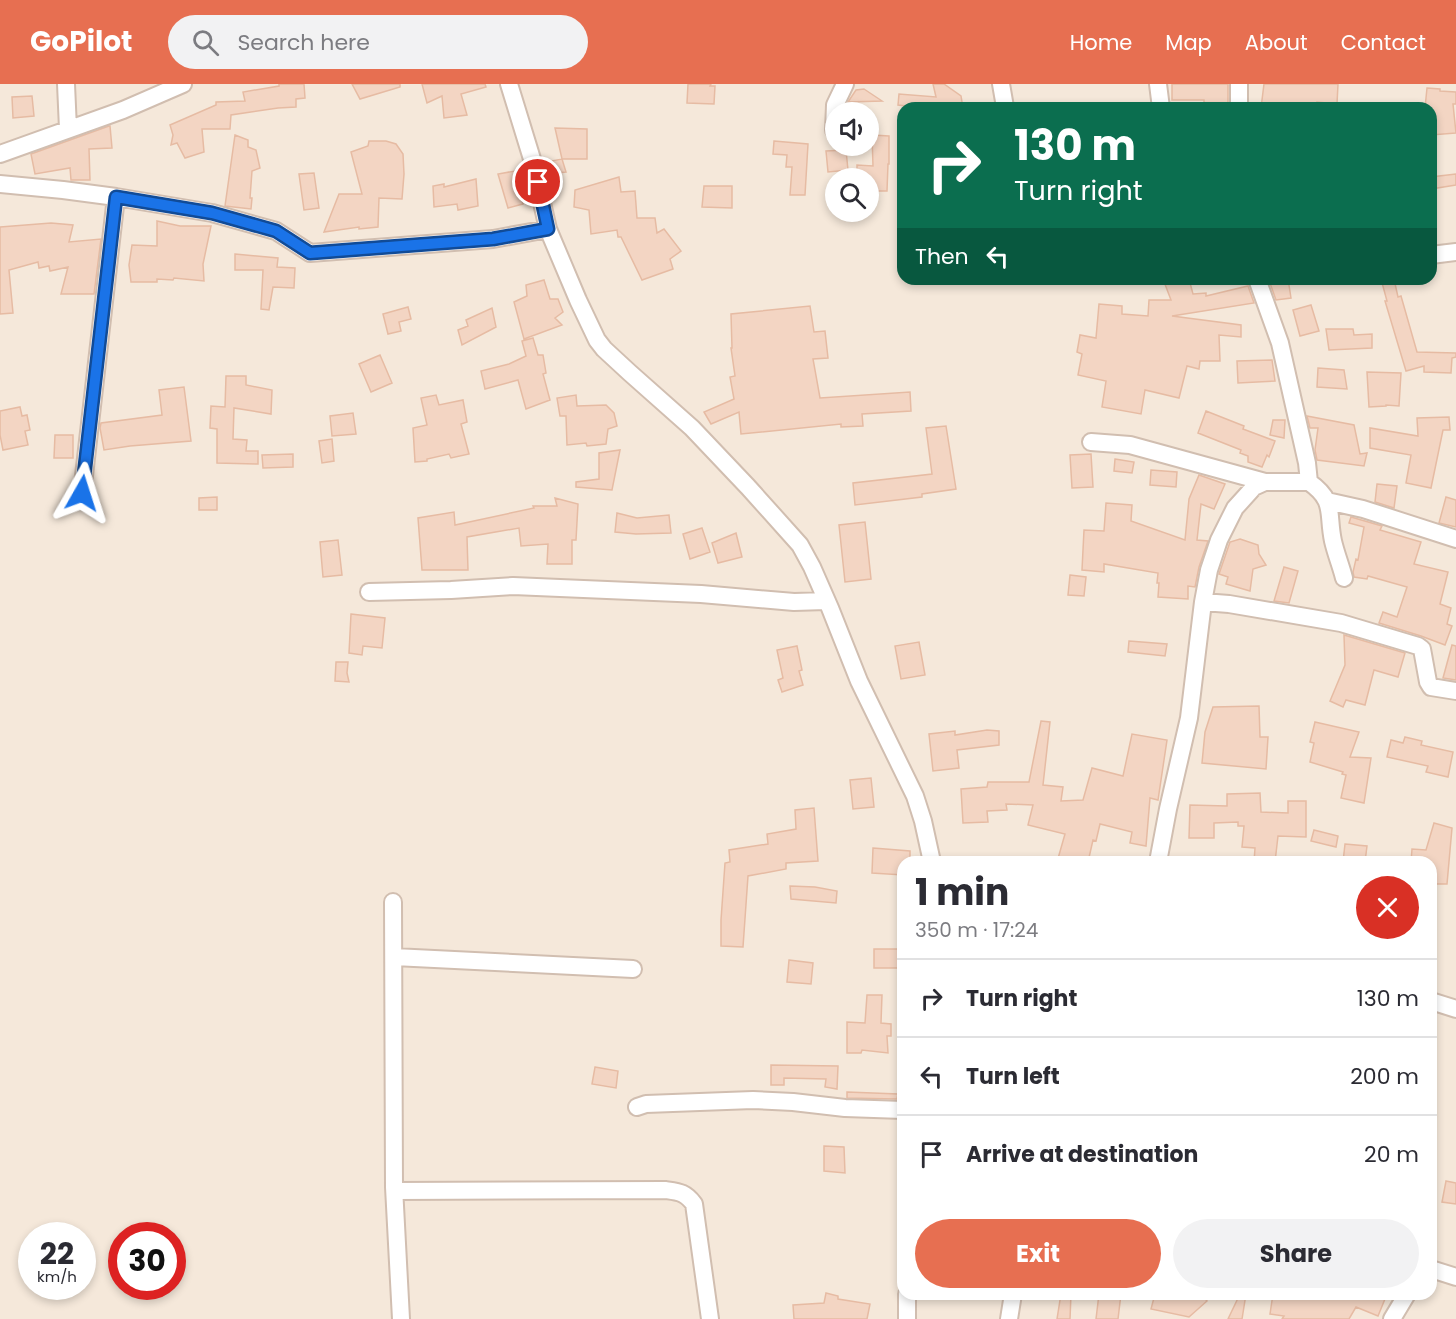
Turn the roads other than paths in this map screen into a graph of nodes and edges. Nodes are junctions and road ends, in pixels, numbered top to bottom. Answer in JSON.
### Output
{"nodes":[{"id":1,"x":66,"y":84,"type":"edge"},
{"id":2,"x":183,"y":84,"type":"edge"},
{"id":3,"x":509,"y":84,"type":"edge"},
{"id":4,"x":845,"y":84,"type":"edge"},
{"id":5,"x":1001,"y":84,"type":"edge"},
{"id":6,"x":1158,"y":84,"type":"edge"},
{"id":7,"x":1239,"y":84,"type":"edge"},
{"id":8,"x":836,"y":102,"type":"edge"},
{"id":9,"x":1004,"y":102,"type":"edge"},
{"id":10,"x":1160,"y":102,"type":"edge"},
{"id":11,"x":1239,"y":102,"type":"edge"},
{"id":12,"x":68,"y":129,"type":"junction"},
{"id":13,"x":0,"y":154,"type":"edge"},
{"id":14,"x":0,"y":184,"type":"edge"},
{"id":15,"x":116,"y":197,"type":"junction"},
{"id":16,"x":548,"y":229,"type":"junction"},
{"id":17,"x":1456,"y":252,"type":"edge"},
{"id":18,"x":1437,"y":254,"type":"edge"},
{"id":19,"x":1259,"y":285,"type":"edge"},
{"id":20,"x":1091,"y":442,"type":"dead end"},
{"id":21,"x":1265,"y":482,"type":"junction"},
{"id":22,"x":1309,"y":482,"type":"junction"},
{"id":23,"x":82,"y":493,"type":"dead end"},
{"id":24,"x":1327,"y":501,"type":"junction"},
{"id":25,"x":1456,"y":539,"type":"edge"},
{"id":26,"x":1344,"y":578,"type":"dead end"},
{"id":27,"x":369,"y":592,"type":"dead end"},
{"id":28,"x":826,"y":601,"type":"junction"},
{"id":29,"x":1203,"y":602,"type":"junction"},
{"id":30,"x":1456,"y":692,"type":"edge"},
{"id":31,"x":931,"y":856,"type":"edge"},
{"id":32,"x":1159,"y":856,"type":"edge"},
{"id":33,"x":393,"y":902,"type":"dead end"},
{"id":34,"x":394,"y":957,"type":"junction"},
{"id":35,"x":633,"y":969,"type":"dead end"},
{"id":36,"x":1437,"y":1003,"type":"edge"},
{"id":37,"x":1456,"y":1009,"type":"edge"},
{"id":38,"x":637,"y":1107,"type":"dead end"},
{"id":39,"x":897,"y":1110,"type":"edge"},
{"id":40,"x":395,"y":1191,"type":"junction"},
{"id":41,"x":1437,"y":1271,"type":"edge"},
{"id":42,"x":1456,"y":1277,"type":"edge"},
{"id":43,"x":907,"y":1300,"type":"edge"},
{"id":44,"x":1012,"y":1300,"type":"edge"},
{"id":45,"x":1403,"y":1300,"type":"edge"},
{"id":46,"x":401,"y":1319,"type":"edge"},
{"id":47,"x":710,"y":1319,"type":"edge"},
{"id":48,"x":907,"y":1319,"type":"edge"},
{"id":49,"x":1009,"y":1319,"type":"edge"},
{"id":50,"x":1392,"y":1319,"type":"edge"}],
"edges":[{"from":1,"to":12,"type":"street"},
{"from":2,"to":12,"type":"street"},
{"from":3,"to":16,"type":"street"},
{"from":4,"to":8,"type":"street"},
{"from":5,"to":9,"type":"street"},
{"from":6,"to":10,"type":"street"},
{"from":7,"to":11,"type":"street"},
{"from":12,"to":13,"type":"street"},
{"from":14,"to":15,"type":"street"},
{"from":15,"to":16,"type":"street"},
{"from":15,"to":23,"type":"street"},
{"from":16,"to":28,"type":"street"},
{"from":17,"to":18,"type":"street"},
{"from":19,"to":22,"type":"street"},
{"from":20,"to":21,"type":"street"},
{"from":21,"to":22,"type":"street"},
{"from":21,"to":29,"type":"street"},
{"from":22,"to":24,"type":"street"},
{"from":24,"to":25,"type":"street"},
{"from":24,"to":26,"type":"street"},
{"from":27,"to":28,"type":"street"},
{"from":28,"to":31,"type":"street"},
{"from":29,"to":30,"type":"street"},
{"from":29,"to":32,"type":"street"},
{"from":33,"to":34,"type":"street"},
{"from":34,"to":35,"type":"street"},
{"from":34,"to":40,"type":"street"},
{"from":36,"to":37,"type":"street"},
{"from":38,"to":39,"type":"street"},
{"from":40,"to":46,"type":"street"},
{"from":40,"to":47,"type":"street"},
{"from":41,"to":42,"type":"street"},
{"from":43,"to":48,"type":"street"},
{"from":44,"to":49,"type":"street"},
{"from":45,"to":50,"type":"street"}]}
